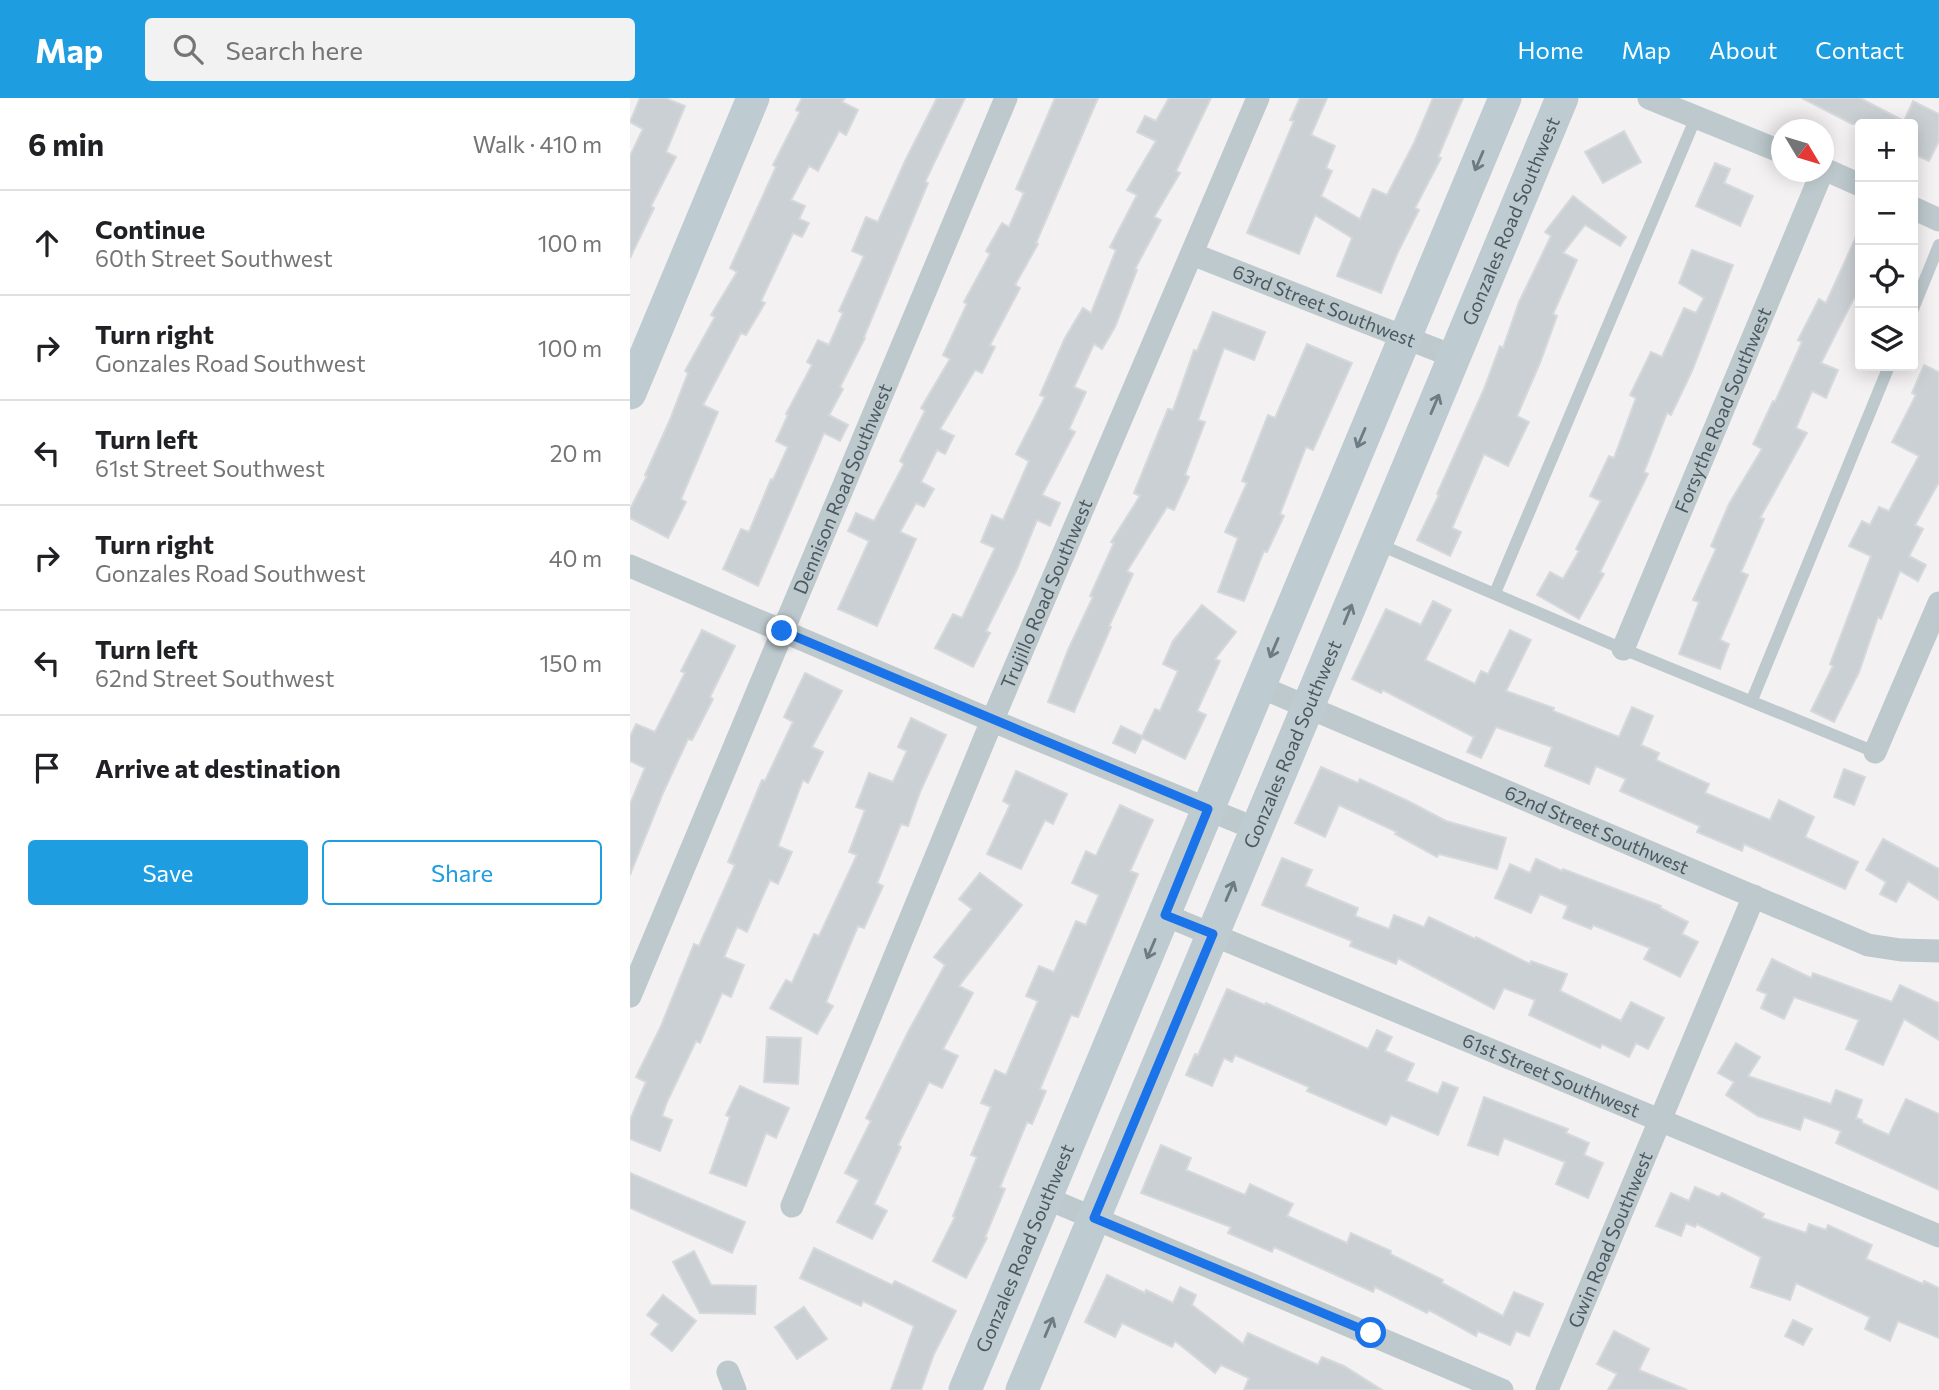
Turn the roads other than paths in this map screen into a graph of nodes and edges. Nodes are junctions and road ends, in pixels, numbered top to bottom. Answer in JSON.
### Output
{"nodes":[{"id":1,"x":753,"y":98,"type":"edge"},
{"id":2,"x":1006,"y":98,"type":"edge"},
{"id":3,"x":1258,"y":98,"type":"edge"},
{"id":4,"x":1505,"y":98,"type":"edge"},
{"id":5,"x":1562,"y":98,"type":"edge"},
{"id":6,"x":1648,"y":98,"type":"edge"},
{"id":7,"x":1696,"y":117,"type":"junction"},
{"id":8,"x":1771,"y":148,"type":"edge"},
{"id":9,"x":1834,"y":174,"type":"edge"},
{"id":10,"x":1818,"y":182,"type":"edge"},
{"id":11,"x":1855,"y":183,"type":"edge"},
{"id":12,"x":1918,"y":210,"type":"edge"},
{"id":13,"x":1939,"y":220,"type":"edge"},
{"id":14,"x":1939,"y":245,"type":"edge"},
{"id":15,"x":1192,"y":254,"type":"junction"},
{"id":16,"x":1913,"y":308,"type":"edge"},
{"id":17,"x":1403,"y":338,"type":"junction"},
{"id":18,"x":1455,"y":357,"type":"junction"},
{"id":19,"x":1887,"y":371,"type":"edge"},
{"id":20,"x":630,"y":393,"type":"edge"},
{"id":21,"x":1377,"y":543,"type":"junction"},
{"id":22,"x":630,"y":566,"type":"edge"},
{"id":23,"x":1495,"y":593,"type":"junction"},
{"id":24,"x":1939,"y":603,"type":"edge"},
{"id":25,"x":782,"y":631,"type":"junction"},
{"id":26,"x":1623,"y":649,"type":"junction"},
{"id":27,"x":1258,"y":687,"type":"junction"},
{"id":28,"x":1752,"y":700,"type":"junction"},
{"id":29,"x":1310,"y":708,"type":"junction"},
{"id":30,"x":993,"y":721,"type":"junction"},
{"id":31,"x":1875,"y":752,"type":"joint"},
{"id":32,"x":1208,"y":809,"type":"junction"},
{"id":33,"x":1256,"y":829,"type":"junction"},
{"id":34,"x":1754,"y":896,"type":"junction"},
{"id":35,"x":1165,"y":915,"type":"junction"},
{"id":36,"x":1213,"y":934,"type":"junction"},
{"id":37,"x":1939,"y":951,"type":"edge"},
{"id":38,"x":630,"y":996,"type":"edge"},
{"id":39,"x":1658,"y":1120,"type":"junction"},
{"id":40,"x":1046,"y":1198,"type":"junction"},
{"id":41,"x":792,"y":1206,"type":"dead end"},
{"id":42,"x":1094,"y":1218,"type":"junction"},
{"id":43,"x":1939,"y":1236,"type":"edge"},
{"id":44,"x":965,"y":1390,"type":"edge"},
{"id":45,"x":1022,"y":1390,"type":"edge"},
{"id":46,"x":1502,"y":1390,"type":"edge"},
{"id":47,"x":1547,"y":1390,"type":"edge"}],
"edges":[{"from":1,"to":20,"type":"street"},
{"from":2,"to":25,"type":"street","name":"Dennison Road Southwest"},
{"from":3,"to":15,"type":"street","name":"Trujillo Road Southwest"},
{"from":4,"to":17,"type":"street","name":"Gonzales Road Southwest","one_way":true},
{"from":5,"to":18,"type":"street","name":"Gonzales Road Southwest"},
{"from":6,"to":7,"type":"street"},
{"from":7,"to":8,"type":"street"},
{"from":7,"to":23,"type":"lane"},
{"from":9,"to":11,"type":"street"},
{"from":10,"to":26,"type":"street","name":"Forsythe Road Southwest"},
{"from":12,"to":13,"type":"street"},
{"from":14,"to":16,"type":"lane"},
{"from":15,"to":17,"type":"street","name":"63rd Street Southwest"},
{"from":15,"to":30,"type":"street","name":"Trujillo Road Southwest"},
{"from":17,"to":18,"type":"street","name":"63rd Street Southwest"},
{"from":17,"to":27,"type":"street","name":"Gonzales Road Southwest","one_way":true},
{"from":21,"to":18,"type":"street","name":"Gonzales Road Southwest","one_way":true},
{"from":19,"to":28,"type":"lane"},
{"from":21,"to":23,"type":"lane"},
{"from":29,"to":21,"type":"street","name":"Gonzales Road Southwest","one_way":true},
{"from":22,"to":25,"type":"street"},
{"from":23,"to":26,"type":"lane"},
{"from":24,"to":31,"type":"street"},
{"from":25,"to":30,"type":"street"},
{"from":25,"to":38,"type":"street","name":"Dennison Road Southwest"},
{"from":26,"to":28,"type":"lane"},
{"from":27,"to":29,"type":"street","name":"62nd Street Southwest"},
{"from":27,"to":32,"type":"street","name":"Gonzales Road Southwest"},
{"from":28,"to":31,"type":"lane"},
{"from":29,"to":33,"type":"street","name":"Gonzales Road Southwest"},
{"from":29,"to":34,"type":"street","name":"62nd Street Southwest"},
{"from":30,"to":32,"type":"street"},
{"from":30,"to":41,"type":"street","name":"Trujillo Road Southwest"},
{"from":32,"to":33,"type":"street"},
{"from":32,"to":35,"type":"street","name":"Gonzales Road Southwest"},
{"from":36,"to":33,"type":"street","name":"Gonzales Road Southwest","one_way":true},
{"from":34,"to":37,"type":"street","name":"62nd Street Southwest"},
{"from":34,"to":39,"type":"street","name":"Gwin Road Southwest"},
{"from":35,"to":36,"type":"street","name":"61st Street Southwest"},
{"from":35,"to":40,"type":"street","name":"Gonzales Road Southwest","one_way":true},
{"from":36,"to":39,"type":"street","name":"61st Street Southwest"},
{"from":36,"to":42,"type":"street","name":"Gonzales Road Southwest"},
{"from":39,"to":43,"type":"street","name":"61st Street Southwest"},
{"from":39,"to":47,"type":"street","name":"Gwin Road Southwest"},
{"from":40,"to":42,"type":"street"},
{"from":40,"to":44,"type":"street","name":"Gonzales Road Southwest"},
{"from":45,"to":42,"type":"street","name":"Gonzales Road Southwest","one_way":true},
{"from":42,"to":46,"type":"street"}]}
